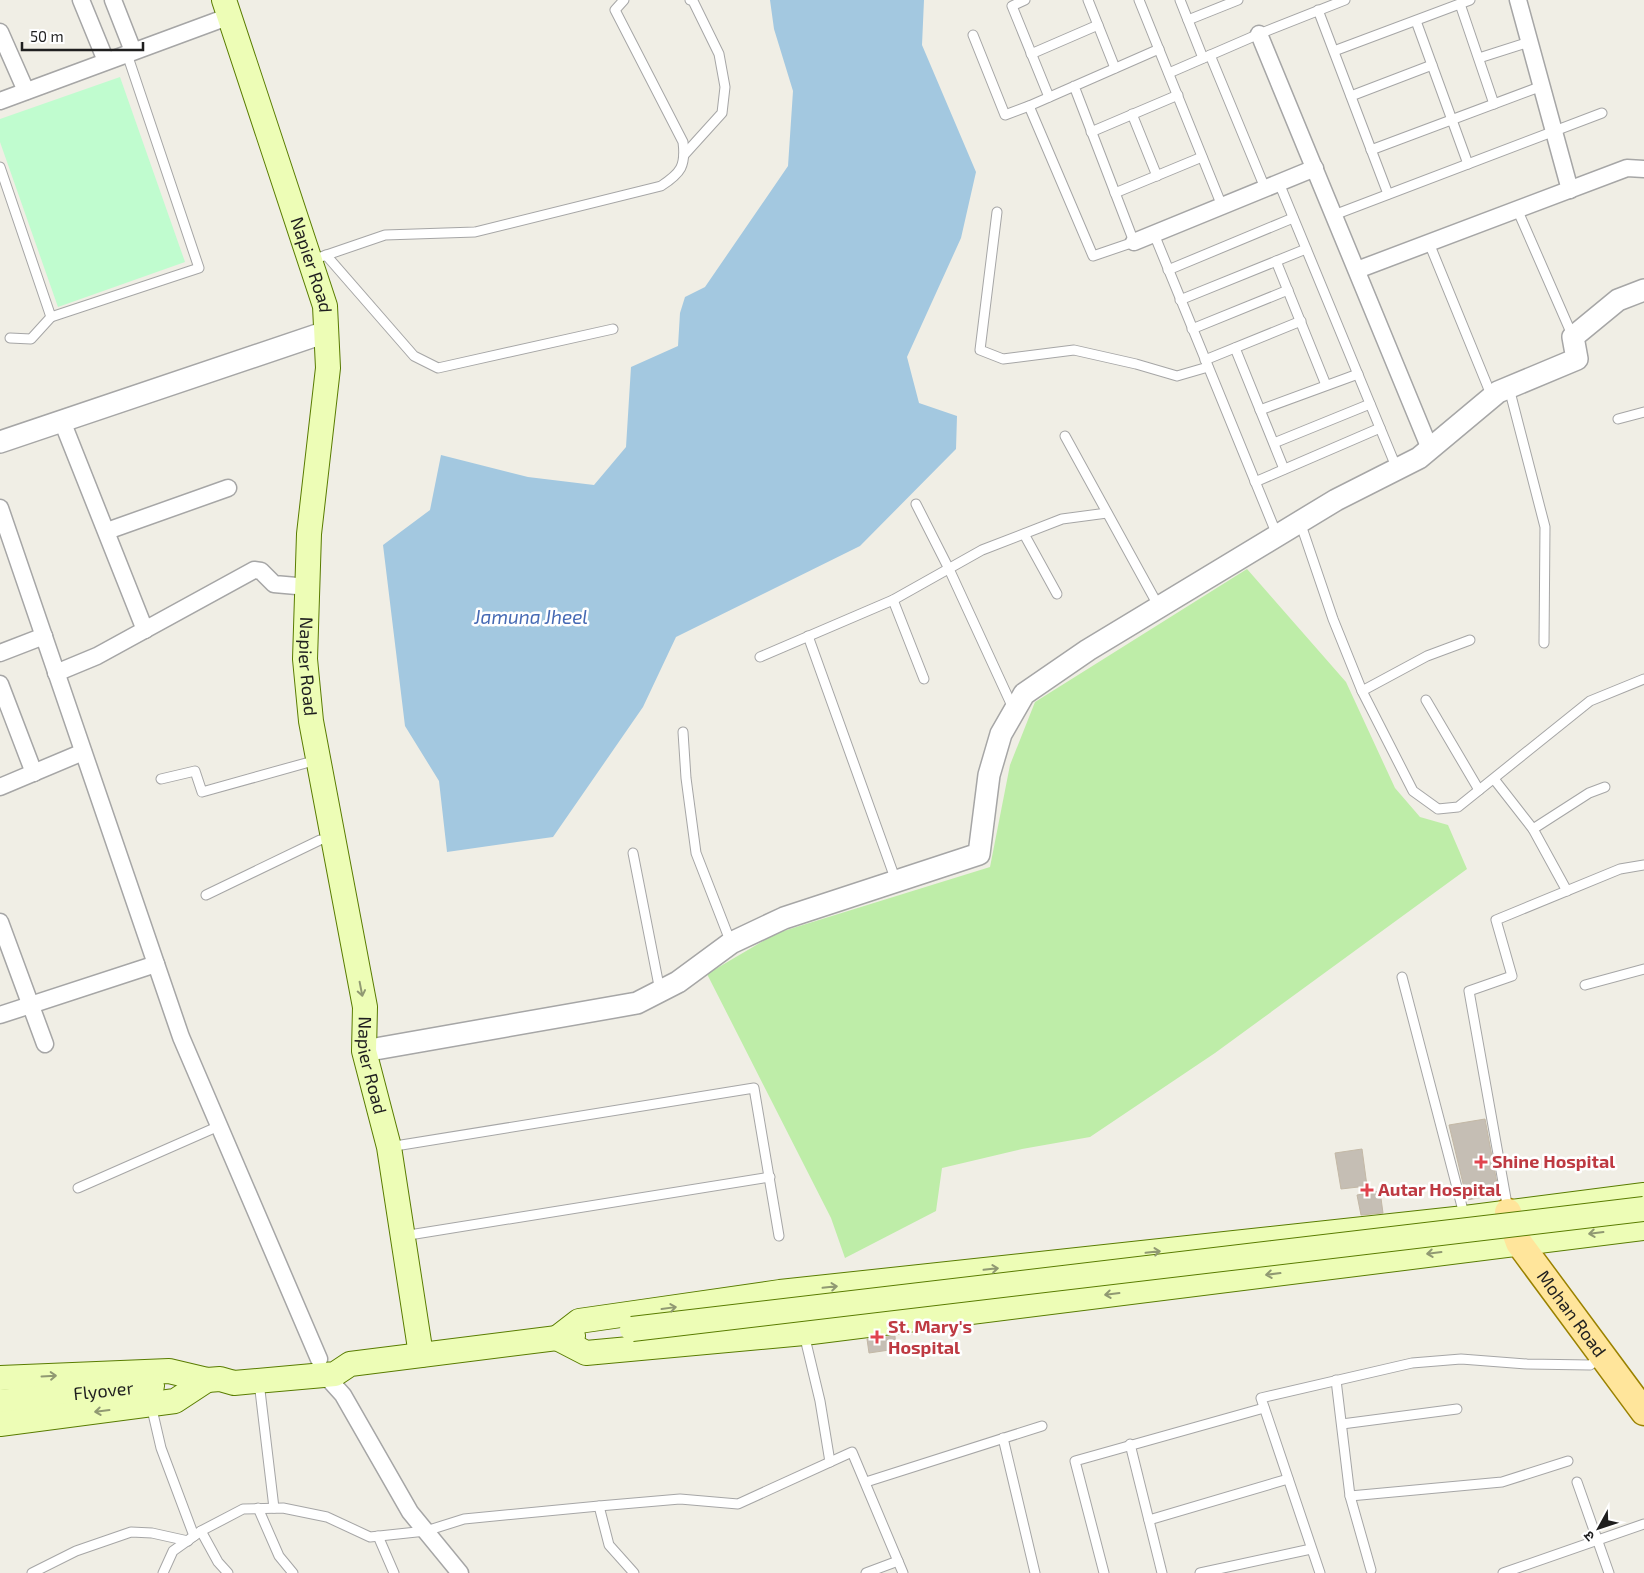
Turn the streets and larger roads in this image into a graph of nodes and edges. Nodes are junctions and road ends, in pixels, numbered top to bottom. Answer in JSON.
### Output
{"nodes":[{"id":1,"x":82,"y":0,"type":"edge"},
{"id":2,"x":113,"y":0,"type":"edge"},
{"id":3,"x":1518,"y":0,"type":"edge"},
{"id":4,"x":220,"y":9,"type":"edge"},
{"id":5,"x":0,"y":32,"type":"edge"},
{"id":6,"x":1259,"y":34,"type":"road end"},
{"id":7,"x":130,"y":52,"type":"junction"},
{"id":8,"x":106,"y":61,"type":"junction"},
{"id":9,"x":26,"y":91,"type":"junction"},
{"id":10,"x":0,"y":101,"type":"edge"},
{"id":11,"x":1315,"y":168,"type":"junction"},
{"id":12,"x":1644,"y":169,"type":"edge"},
{"id":13,"x":1570,"y":190,"type":"junction"},
{"id":14,"x":1134,"y":242,"type":"road end"},
{"id":15,"x":1357,"y":270,"type":"junction"},
{"id":16,"x":1644,"y":290,"type":"edge"},
{"id":17,"x":319,"y":334,"type":"junction"},
{"id":18,"x":62,"y":421,"type":"junction"},
{"id":19,"x":0,"y":442,"type":"edge"},
{"id":20,"x":1430,"y":449,"type":"junction"},
{"id":21,"x":228,"y":488,"type":"dead end"},
{"id":22,"x":0,"y":508,"type":"edge"},
{"id":23,"x":107,"y":531,"type":"junction"},
{"id":24,"x":301,"y":585,"type":"junction"},
{"id":25,"x":145,"y":630,"type":"junction"},
{"id":26,"x":44,"y":636,"type":"junction"},
{"id":27,"x":0,"y":653,"type":"edge"},
{"id":28,"x":56,"y":673,"type":"junction"},
{"id":29,"x":0,"y":684,"type":"edge"},
{"id":30,"x":83,"y":752,"type":"junction"},
{"id":31,"x":34,"y":772,"type":"junction"},
{"id":32,"x":0,"y":787,"type":"edge"},
{"id":33,"x":0,"y":922,"type":"edge"},
{"id":34,"x":156,"y":964,"type":"junction"},
{"id":35,"x":31,"y":1005,"type":"junction"},
{"id":36,"x":0,"y":1015,"type":"edge"},
{"id":37,"x":45,"y":1044,"type":"dead end"},
{"id":38,"x":364,"y":1051,"type":"junction"},
{"id":39,"x":1644,"y":1195,"type":"edge"},
{"id":40,"x":1644,"y":1209,"type":"edge"},
{"id":41,"x":1508,"y":1212,"type":"junction"},
{"id":42,"x":1644,"y":1228,"type":"edge"},
{"id":43,"x":1519,"y":1242,"type":"junction"},
{"id":44,"x":557,"y":1338,"type":"junction"},
{"id":45,"x":420,"y":1348,"type":"junction"},
{"id":46,"x":322,"y":1367,"type":"junction"},
{"id":47,"x":285,"y":1371,"type":"junction"},
{"id":48,"x":0,"y":1378,"type":"edge"},
{"id":49,"x":214,"y":1379,"type":"junction"},
{"id":50,"x":0,"y":1402,"type":"edge"},
{"id":51,"x":1644,"y":1412,"type":"edge"},
{"id":52,"x":0,"y":1424,"type":"edge"},
{"id":53,"x":460,"y":1573,"type":"edge"}],
"edges":[{"from":1,"to":8,"type":"street"},
{"from":2,"to":7,"type":"street"},
{"from":3,"to":13,"type":"street"},
{"from":4,"to":7,"type":"street"},
{"from":4,"to":17,"type":"main road"},
{"from":4,"to":17,"type":"main road","name":"Napier Road"},
{"from":5,"to":9,"type":"street"},
{"from":6,"to":11,"type":"street"},
{"from":7,"to":8,"type":"street"},
{"from":8,"to":9,"type":"street"},
{"from":9,"to":10,"type":"street"},
{"from":11,"to":14,"type":"street"},
{"from":11,"to":15,"type":"street"},
{"from":12,"to":13,"type":"street"},
{"from":13,"to":15,"type":"street"},
{"from":15,"to":20,"type":"street"},
{"from":16,"to":20,"type":"street"},
{"from":17,"to":18,"type":"street"},
{"from":17,"to":24,"type":"main road","name":"Napier Road"},
{"from":18,"to":19,"type":"street"},
{"from":18,"to":23,"type":"street"},
{"from":20,"to":38,"type":"street"},
{"from":21,"to":23,"type":"street"},
{"from":22,"to":26,"type":"street"},
{"from":23,"to":25,"type":"street"},
{"from":24,"to":25,"type":"street"},
{"from":24,"to":38,"type":"main road","name":"Napier Road","one_way":true},
{"from":24,"to":38,"type":"main road"},
{"from":25,"to":28,"type":"street"},
{"from":26,"to":27,"type":"street"},
{"from":26,"to":28,"type":"street"},
{"from":28,"to":30,"type":"street"},
{"from":29,"to":31,"type":"street"},
{"from":30,"to":31,"type":"street"},
{"from":30,"to":34,"type":"street"},
{"from":31,"to":32,"type":"street"},
{"from":33,"to":35,"type":"street"},
{"from":34,"to":35,"type":"street"},
{"from":34,"to":46,"type":"street"},
{"from":35,"to":36,"type":"street"},
{"from":35,"to":37,"type":"street"},
{"from":38,"to":45,"type":"main road","name":"Napier Road"},
{"from":39,"to":41,"type":"main road"},
{"from":40,"to":44,"type":"main road","bridge":true},
{"from":41,"to":43,"type":"main road","name":"Mohan Road"},
{"from":44,"to":41,"type":"main road","one_way":true},
{"from":42,"to":43,"type":"main road","one_way":true},
{"from":43,"to":44,"type":"main road","one_way":true},
{"from":43,"to":51,"type":"main road","name":"Mohan Road"},
{"from":44,"to":45,"type":"main road"},
{"from":45,"to":46,"type":"main road"},
{"from":46,"to":47,"type":"main road"},
{"from":46,"to":53,"type":"street"},
{"from":47,"to":49,"type":"main road"},
{"from":47,"to":49,"type":"main road"},
{"from":48,"to":49,"type":"main road","one_way":true},
{"from":49,"to":50,"type":"main road","name":"Flyover"},
{"from":49,"to":52,"type":"main road","one_way":true}]}
